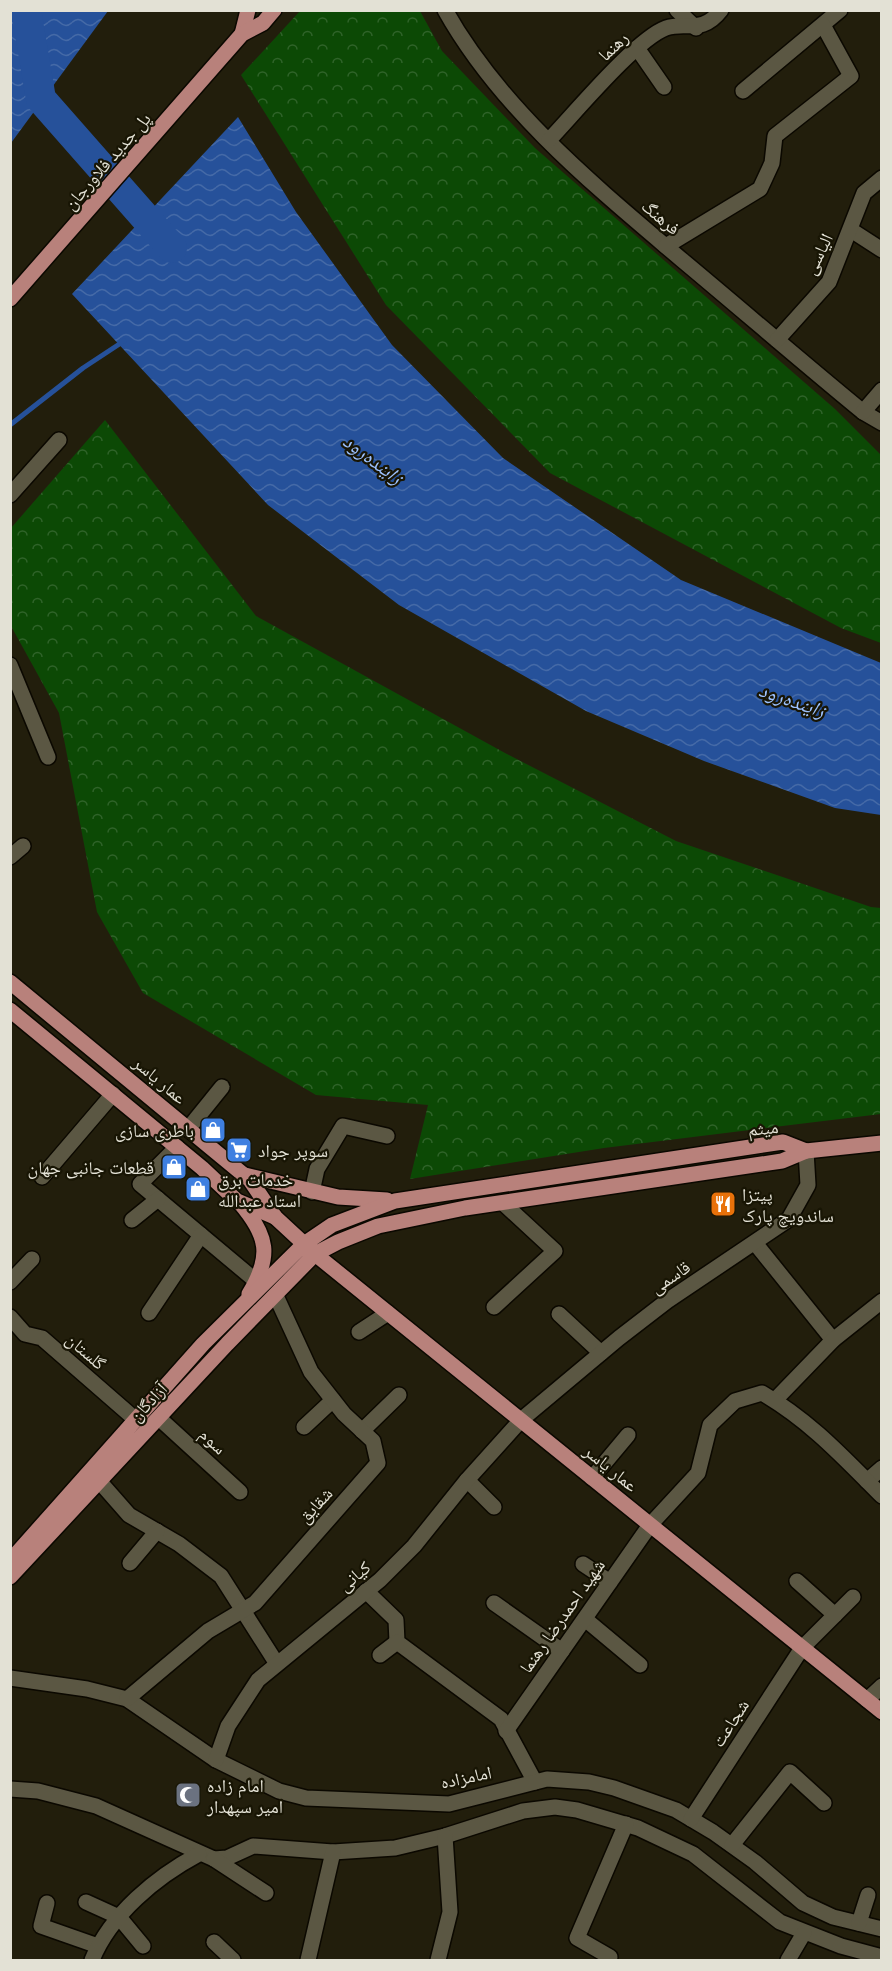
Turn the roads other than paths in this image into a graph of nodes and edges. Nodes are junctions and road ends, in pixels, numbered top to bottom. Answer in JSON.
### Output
{"nodes":[{"id":1,"x":248,"y":10,"type":"edge"},
{"id":2,"x":274,"y":10,"type":"edge"},
{"id":3,"x":445,"y":10,"type":"edge"},
{"id":4,"x":677,"y":10,"type":"edge"},
{"id":5,"x":720,"y":10,"type":"edge"},
{"id":6,"x":840,"y":10,"type":"edge"},
{"id":7,"x":823,"y":25,"type":"junction"},
{"id":8,"x":696,"y":28,"type":"junction"},
{"id":9,"x":242,"y":34,"type":"junction"},
{"id":10,"x":637,"y":48,"type":"junction"},
{"id":11,"x":664,"y":87,"type":"dead end"},
{"id":12,"x":743,"y":91,"type":"dead end"},
{"id":13,"x":549,"y":140,"type":"junction"},
{"id":14,"x":882,"y":178,"type":"edge"},
{"id":15,"x":851,"y":230,"type":"junction"},
{"id":16,"x":666,"y":246,"type":"junction"},
{"id":17,"x":882,"y":250,"type":"edge"},
{"id":18,"x":10,"y":299,"type":"edge"},
{"id":19,"x":777,"y":340,"type":"junction"},
{"id":20,"x":882,"y":390,"type":"edge"},
{"id":21,"x":863,"y":412,"type":"junction"},
{"id":22,"x":882,"y":423,"type":"edge"},
{"id":23,"x":59,"y":440,"type":"dead end"},
{"id":24,"x":10,"y":495,"type":"edge"},
{"id":25,"x":10,"y":665,"type":"edge"},
{"id":26,"x":48,"y":757,"type":"dead end"},
{"id":27,"x":23,"y":846,"type":"dead end"},
{"id":28,"x":10,"y":857,"type":"edge"},
{"id":29,"x":10,"y":982,"type":"edge"},
{"id":30,"x":10,"y":1010,"type":"edge"},
{"id":31,"x":222,"y":1088,"type":"dead end"},
{"id":32,"x":113,"y":1094,"type":"junction"},
{"id":33,"x":188,"y":1129,"type":"junction"},
{"id":34,"x":387,"y":1136,"type":"dead end"},
{"id":35,"x":882,"y":1143,"type":"edge"},
{"id":36,"x":177,"y":1147,"type":"junction"},
{"id":37,"x":806,"y":1151,"type":"junction"},
{"id":38,"x":243,"y":1174,"type":"junction"},
{"id":39,"x":42,"y":1177,"type":"dead end"},
{"id":40,"x":312,"y":1192,"type":"junction"},
{"id":41,"x":158,"y":1199,"type":"junction"},
{"id":42,"x":237,"y":1201,"type":"junction"},
{"id":43,"x":396,"y":1201,"type":"junction"},
{"id":44,"x":503,"y":1203,"type":"junction"},
{"id":45,"x":275,"y":1217,"type":"junction"},
{"id":46,"x":132,"y":1221,"type":"dead end"},
{"id":47,"x":201,"y":1235,"type":"junction"},
{"id":48,"x":755,"y":1242,"type":"junction"},
{"id":49,"x":310,"y":1249,"type":"junction"},
{"id":50,"x":32,"y":1259,"type":"dead end"},
{"id":51,"x":256,"y":1281,"type":"junction"},
{"id":52,"x":10,"y":1282,"type":"edge"},
{"id":53,"x":276,"y":1296,"type":"junction"},
{"id":54,"x":882,"y":1301,"type":"edge"},
{"id":55,"x":241,"y":1307,"type":"junction"},
{"id":56,"x":494,"y":1307,"type":"dead end"},
{"id":57,"x":388,"y":1312,"type":"junction"},
{"id":58,"x":149,"y":1313,"type":"dead end"},
{"id":59,"x":559,"y":1314,"type":"dead end"},
{"id":60,"x":10,"y":1317,"type":"edge"},
{"id":61,"x":359,"y":1332,"type":"dead end"},
{"id":62,"x":833,"y":1340,"type":"junction"},
{"id":63,"x":601,"y":1353,"type":"junction"},
{"id":64,"x":399,"y":1395,"type":"dead end"},
{"id":65,"x":333,"y":1400,"type":"junction"},
{"id":66,"x":775,"y":1400,"type":"junction"},
{"id":67,"x":135,"y":1419,"type":"junction"},
{"id":68,"x":160,"y":1419,"type":"junction"},
{"id":69,"x":521,"y":1420,"type":"junction"},
{"id":70,"x":304,"y":1427,"type":"dead end"},
{"id":71,"x":362,"y":1431,"type":"junction"},
{"id":72,"x":628,"y":1435,"type":"dead end"},
{"id":73,"x":882,"y":1468,"type":"edge"},
{"id":74,"x":592,"y":1478,"type":"junction"},
{"id":75,"x":467,"y":1480,"type":"junction"},
{"id":76,"x":867,"y":1481,"type":"junction"},
{"id":77,"x":100,"y":1482,"type":"junction"},
{"id":78,"x":240,"y":1492,"type":"dead end"},
{"id":79,"x":882,"y":1496,"type":"edge"},
{"id":80,"x":494,"y":1507,"type":"dead end"},
{"id":81,"x":650,"y":1525,"type":"junction"},
{"id":82,"x":157,"y":1531,"type":"junction"},
{"id":83,"x":10,"y":1561,"type":"edge"},
{"id":84,"x":130,"y":1563,"type":"dead end"},
{"id":85,"x":583,"y":1564,"type":"dead end"},
{"id":86,"x":10,"y":1577,"type":"edge"},
{"id":87,"x":797,"y":1581,"type":"dead end"},
{"id":88,"x":610,"y":1582,"type":"junction"},
{"id":89,"x":366,"y":1591,"type":"junction"},
{"id":90,"x":853,"y":1597,"type":"dead end"},
{"id":91,"x":494,"y":1603,"type":"dead end"},
{"id":92,"x":241,"y":1611,"type":"junction"},
{"id":93,"x":835,"y":1615,"type":"junction"},
{"id":94,"x":585,"y":1619,"type":"junction"},
{"id":95,"x":397,"y":1642,"type":"junction"},
{"id":96,"x":802,"y":1648,"type":"junction"},
{"id":97,"x":562,"y":1651,"type":"junction"},
{"id":98,"x":380,"y":1655,"type":"dead end"},
{"id":99,"x":277,"y":1664,"type":"junction"},
{"id":100,"x":640,"y":1665,"type":"dead end"},
{"id":101,"x":10,"y":1678,"type":"edge"},
{"id":102,"x":882,"y":1686,"type":"edge"},
{"id":103,"x":127,"y":1699,"type":"junction"},
{"id":104,"x":867,"y":1700,"type":"junction"},
{"id":105,"x":882,"y":1712,"type":"edge"},
{"id":106,"x":506,"y":1731,"type":"junction"},
{"id":107,"x":216,"y":1760,"type":"junction"},
{"id":108,"x":535,"y":1782,"type":"junction"},
{"id":109,"x":10,"y":1789,"type":"edge"},
{"id":110,"x":824,"y":1803,"type":"dead end"},
{"id":111,"x":691,"y":1819,"type":"junction"},
{"id":112,"x":626,"y":1824,"type":"junction"},
{"id":113,"x":445,"y":1836,"type":"junction"},
{"id":114,"x":732,"y":1845,"type":"junction"},
{"id":115,"x":333,"y":1852,"type":"junction"},
{"id":116,"x":199,"y":1854,"type":"junction"},
{"id":117,"x":214,"y":1858,"type":"junction"},
{"id":118,"x":266,"y":1893,"type":"dead end"},
{"id":119,"x":868,"y":1895,"type":"dead end"},
{"id":120,"x":86,"y":1902,"type":"dead end"},
{"id":121,"x":47,"y":1904,"type":"dead end"},
{"id":122,"x":119,"y":1917,"type":"junction"},
{"id":123,"x":859,"y":1923,"type":"junction"},
{"id":124,"x":882,"y":1929,"type":"edge"},
{"id":125,"x":804,"y":1933,"type":"junction"},
{"id":126,"x":214,"y":1942,"type":"dead end"},
{"id":127,"x":98,"y":1946,"type":"junction"},
{"id":128,"x":143,"y":1946,"type":"dead end"},
{"id":129,"x":610,"y":1957,"type":"dead end"},
{"id":130,"x":882,"y":1957,"type":"edge"},
{"id":131,"x":92,"y":1960,"type":"edge"},
{"id":132,"x":233,"y":1960,"type":"edge"},
{"id":133,"x":308,"y":1960,"type":"edge"},
{"id":134,"x":438,"y":1960,"type":"edge"},
{"id":135,"x":788,"y":1960,"type":"edge"}],
"edges":[{"from":1,"to":9,"type":"main road"},
{"from":2,"to":9,"type":"main road"},
{"from":3,"to":13,"type":"street","name":"فرهنگ"},
{"from":4,"to":8,"type":"street"},
{"from":5,"to":8,"type":"street"},
{"from":6,"to":7,"type":"street"},
{"from":7,"to":12,"type":"street"},
{"from":7,"to":16,"type":"street"},
{"from":8,"to":10,"type":"street","name":"رهنما"},
{"from":9,"to":18,"type":"main road","name":"پل جدید فلاورجان"},
{"from":10,"to":11,"type":"street"},
{"from":10,"to":13,"type":"street","name":"رهنما"},
{"from":13,"to":16,"type":"street","name":"فرهنگ"},
{"from":14,"to":15,"type":"street","name":"الیاسی"},
{"from":15,"to":17,"type":"street"},
{"from":15,"to":19,"type":"street","name":"الیاسی"},
{"from":16,"to":19,"type":"street","name":"فرهنگ"},
{"from":19,"to":21,"type":"street","name":"فرهنگ"},
{"from":20,"to":21,"type":"street"},
{"from":21,"to":22,"type":"street","name":"فرهنگ"},
{"from":23,"to":24,"type":"street"},
{"from":25,"to":26,"type":"street"},
{"from":27,"to":28,"type":"street"},
{"from":29,"to":33,"type":"main road","name":"عمار یاسر"},
{"from":30,"to":32,"type":"main road","name":"عمار یاسر"},
{"from":31,"to":33,"type":"street"},
{"from":32,"to":36,"type":"main road","name":"عمار یاسر"},
{"from":32,"to":39,"type":"street"},
{"from":33,"to":38,"type":"main road","name":"عمار یاسر"},
{"from":34,"to":40,"type":"street"},
{"from":35,"to":37,"type":"main road"},
{"from":36,"to":41,"type":"street"},
{"from":36,"to":42,"type":"main road","name":"عمار یاسر"},
{"from":37,"to":43,"type":"main road","name":"میثم"},
{"from":37,"to":44,"type":"main road","name":"میثم"},
{"from":37,"to":48,"type":"street","name":"قاسمی"},
{"from":38,"to":40,"type":"main road"},
{"from":38,"to":45,"type":"main road","name":"عمار یاسر"},
{"from":40,"to":43,"type":"main road"},
{"from":41,"to":46,"type":"street"},
{"from":41,"to":47,"type":"street"},
{"from":42,"to":45,"type":"main road","name":"عمار یاسر"},
{"from":42,"to":51,"type":"main road"},
{"from":43,"to":49,"type":"main road","name":"میثم"},
{"from":44,"to":49,"type":"main road","name":"میثم"},
{"from":44,"to":56,"type":"street"},
{"from":45,"to":49,"type":"main road","name":"عمار یاسر"},
{"from":47,"to":51,"type":"street"},
{"from":47,"to":58,"type":"street"},
{"from":48,"to":62,"type":"street"},
{"from":48,"to":63,"type":"street","name":"قاسمی"},
{"from":49,"to":53,"type":"main road","name":"آزادگان"},
{"from":49,"to":55,"type":"main road","name":"آزادگان"},
{"from":49,"to":57,"type":"main road","name":"عمار یاسر"},
{"from":50,"to":52,"type":"street"},
{"from":51,"to":55,"type":"main road"},
{"from":53,"to":65,"type":"street","name":"شقایق"},
{"from":53,"to":68,"type":"main road","name":"آزادگان"},
{"from":54,"to":62,"type":"street"},
{"from":55,"to":67,"type":"main road","name":"آزادگان"},
{"from":57,"to":61,"type":"street"},
{"from":57,"to":69,"type":"main road","name":"عمار یاسر"},
{"from":59,"to":63,"type":"street"},
{"from":60,"to":67,"type":"street","name":"گلستان"},
{"from":62,"to":66,"type":"street"},
{"from":63,"to":69,"type":"street","name":"قاسمی"},
{"from":64,"to":71,"type":"street"},
{"from":65,"to":70,"type":"street"},
{"from":65,"to":71,"type":"street","name":"شقایق"},
{"from":66,"to":76,"type":"street"},
{"from":66,"to":81,"type":"street","name":"شهید احمدرضا رهنما"},
{"from":67,"to":83,"type":"main road","name":"آزادگان"},
{"from":68,"to":77,"type":"main road","name":"آزادگان"},
{"from":68,"to":78,"type":"street","name":"سوم"},
{"from":69,"to":74,"type":"main road","name":"عمار یاسر"},
{"from":69,"to":75,"type":"street","name":"کیانی"},
{"from":71,"to":92,"type":"street","name":"شقایق"},
{"from":72,"to":74,"type":"street"},
{"from":73,"to":76,"type":"street"},
{"from":74,"to":81,"type":"main road","name":"عمار یاسر"},
{"from":75,"to":80,"type":"street"},
{"from":75,"to":89,"type":"street","name":"کیانی"},
{"from":76,"to":79,"type":"street"},
{"from":77,"to":82,"type":"street"},
{"from":77,"to":86,"type":"main road","name":"آزادگان"},
{"from":81,"to":88,"type":"street","name":"شهید احمدرضا رهنما"},
{"from":81,"to":96,"type":"main road","name":"عمار یاسر"},
{"from":82,"to":84,"type":"street"},
{"from":82,"to":92,"type":"street"},
{"from":85,"to":88,"type":"street"},
{"from":87,"to":93,"type":"street"},
{"from":88,"to":94,"type":"street","name":"شهید احمدرضا رهنما"},
{"from":89,"to":95,"type":"street"},
{"from":89,"to":99,"type":"street","name":"کیانی"},
{"from":90,"to":93,"type":"street","name":"شجاعت"},
{"from":91,"to":97,"type":"street"},
{"from":92,"to":99,"type":"street"},
{"from":92,"to":103,"type":"street","name":"شقایق"},
{"from":93,"to":96,"type":"street","name":"شجاعت"},
{"from":94,"to":97,"type":"street","name":"شهید احمدرضا رهنما"},
{"from":94,"to":100,"type":"street"},
{"from":95,"to":98,"type":"street"},
{"from":95,"to":106,"type":"street"},
{"from":96,"to":104,"type":"main road","name":"عمار یاسر"},
{"from":96,"to":111,"type":"street","name":"شجاعت"},
{"from":97,"to":106,"type":"street","name":"شهید احمدرضا رهنما"},
{"from":99,"to":107,"type":"street","name":"کیانی"},
{"from":101,"to":103,"type":"street","name":"امامزاده"},
{"from":102,"to":104,"type":"street"},
{"from":103,"to":107,"type":"street","name":"امامزاده"},
{"from":104,"to":105,"type":"main road","name":"عمار یاسر"},
{"from":106,"to":108,"type":"street"},
{"from":107,"to":108,"type":"street","name":"امامزاده"},
{"from":108,"to":111,"type":"street","name":"امامزاده"},
{"from":109,"to":116,"type":"street"},
{"from":110,"to":114,"type":"street"},
{"from":111,"to":114,"type":"street","name":"امامزاده"},
{"from":112,"to":113,"type":"street"},
{"from":112,"to":125,"type":"street"},
{"from":112,"to":129,"type":"street"},
{"from":113,"to":115,"type":"street"},
{"from":113,"to":134,"type":"street"},
{"from":114,"to":123,"type":"street","name":"امامزاده"},
{"from":115,"to":117,"type":"street"},
{"from":115,"to":133,"type":"street"},
{"from":116,"to":117,"type":"street"},
{"from":116,"to":122,"type":"street"},
{"from":117,"to":118,"type":"street"},
{"from":119,"to":123,"type":"street"},
{"from":120,"to":122,"type":"street"},
{"from":121,"to":127,"type":"street"},
{"from":122,"to":127,"type":"street"},
{"from":122,"to":128,"type":"street"},
{"from":123,"to":124,"type":"street","name":"امامزاده"},
{"from":125,"to":130,"type":"street"},
{"from":125,"to":135,"type":"street"},
{"from":126,"to":132,"type":"street"},
{"from":127,"to":131,"type":"street"}]}
